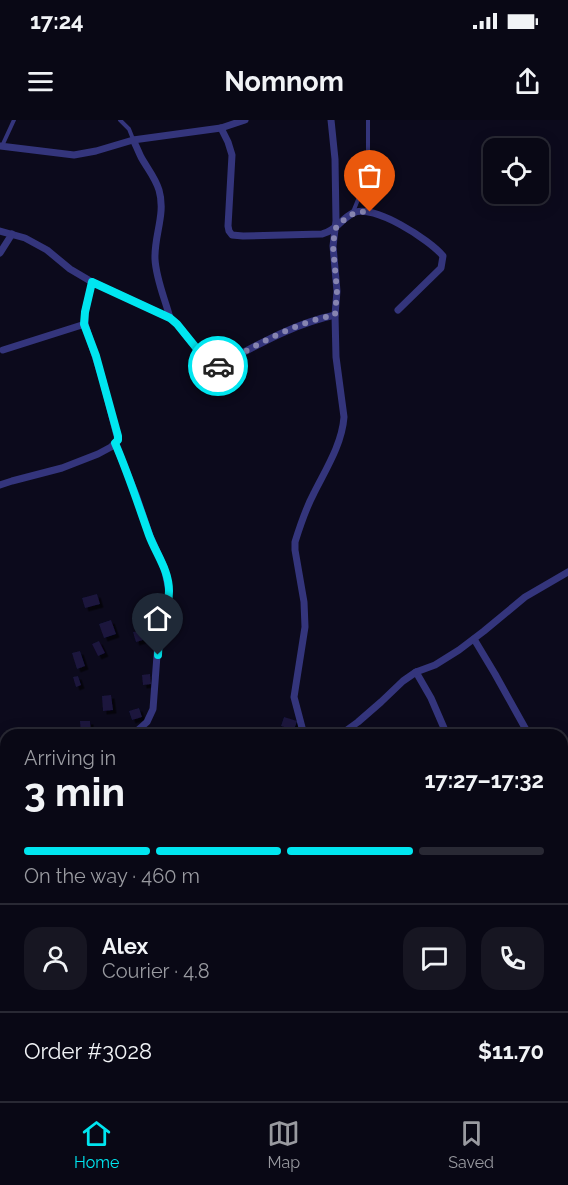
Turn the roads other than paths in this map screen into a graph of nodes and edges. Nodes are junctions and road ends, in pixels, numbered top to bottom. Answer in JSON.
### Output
{"nodes":[{"id":1,"x":14,"y":120,"type":"edge"},
{"id":2,"x":120,"y":120,"type":"edge"},
{"id":3,"x":245,"y":120,"type":"edge"},
{"id":4,"x":331,"y":120,"type":"edge"},
{"id":5,"x":368,"y":120,"type":"edge"},
{"id":6,"x":220,"y":128,"type":"junction"},
{"id":7,"x":133,"y":140,"type":"junction"},
{"id":8,"x":1,"y":146,"type":"edge"},
{"id":9,"x":353,"y":213,"type":"junction"},
{"id":10,"x":335,"y":229,"type":"junction"},
{"id":11,"x":0,"y":231,"type":"edge"},
{"id":12,"x":12,"y":234,"type":"junction"},
{"id":13,"x":0,"y":253,"type":"edge"},
{"id":14,"x":92,"y":282,"type":"junction"},
{"id":15,"x":399,"y":310,"type":"dead end"},
{"id":16,"x":335,"y":315,"type":"junction"},
{"id":17,"x":170,"y":318,"type":"junction"},
{"id":18,"x":84,"y":324,"type":"junction"},
{"id":19,"x":3,"y":350,"type":"dead end"},
{"id":20,"x":115,"y":443,"type":"junction"},
{"id":21,"x":0,"y":485,"type":"edge"},
{"id":22,"x":568,"y":572,"type":"edge"},
{"id":23,"x":474,"y":639,"type":"junction"},
{"id":24,"x":416,"y":672,"type":"junction"},
{"id":25,"x":139,"y":729,"type":"edge"},
{"id":26,"x":302,"y":729,"type":"edge"},
{"id":27,"x":348,"y":729,"type":"edge"},
{"id":28,"x":444,"y":729,"type":"edge"},
{"id":29,"x":526,"y":729,"type":"edge"}],
"edges":[{"from":1,"to":8,"type":"lane"},
{"from":2,"to":7,"type":"lane"},
{"from":3,"to":6,"type":"street"},
{"from":4,"to":10,"type":"street"},
{"from":5,"to":9,"type":"lane"},
{"from":6,"to":7,"type":"street"},
{"from":6,"to":10,"type":"street"},
{"from":7,"to":8,"type":"street"},
{"from":7,"to":17,"type":"street"},
{"from":9,"to":10,"type":"street"},
{"from":9,"to":15,"type":"street"},
{"from":10,"to":16,"type":"street"},
{"from":11,"to":12,"type":"street"},
{"from":12,"to":13,"type":"street"},
{"from":12,"to":14,"type":"street"},
{"from":14,"to":17,"type":"street"},
{"from":14,"to":18,"type":"street"},
{"from":16,"to":17,"type":"street"},
{"from":16,"to":26,"type":"street"},
{"from":18,"to":19,"type":"street"},
{"from":18,"to":20,"type":"street"},
{"from":20,"to":21,"type":"street"},
{"from":20,"to":25,"type":"street"},
{"from":22,"to":23,"type":"street"},
{"from":23,"to":24,"type":"street"},
{"from":23,"to":29,"type":"street"},
{"from":24,"to":27,"type":"street"},
{"from":24,"to":28,"type":"street"}]}
